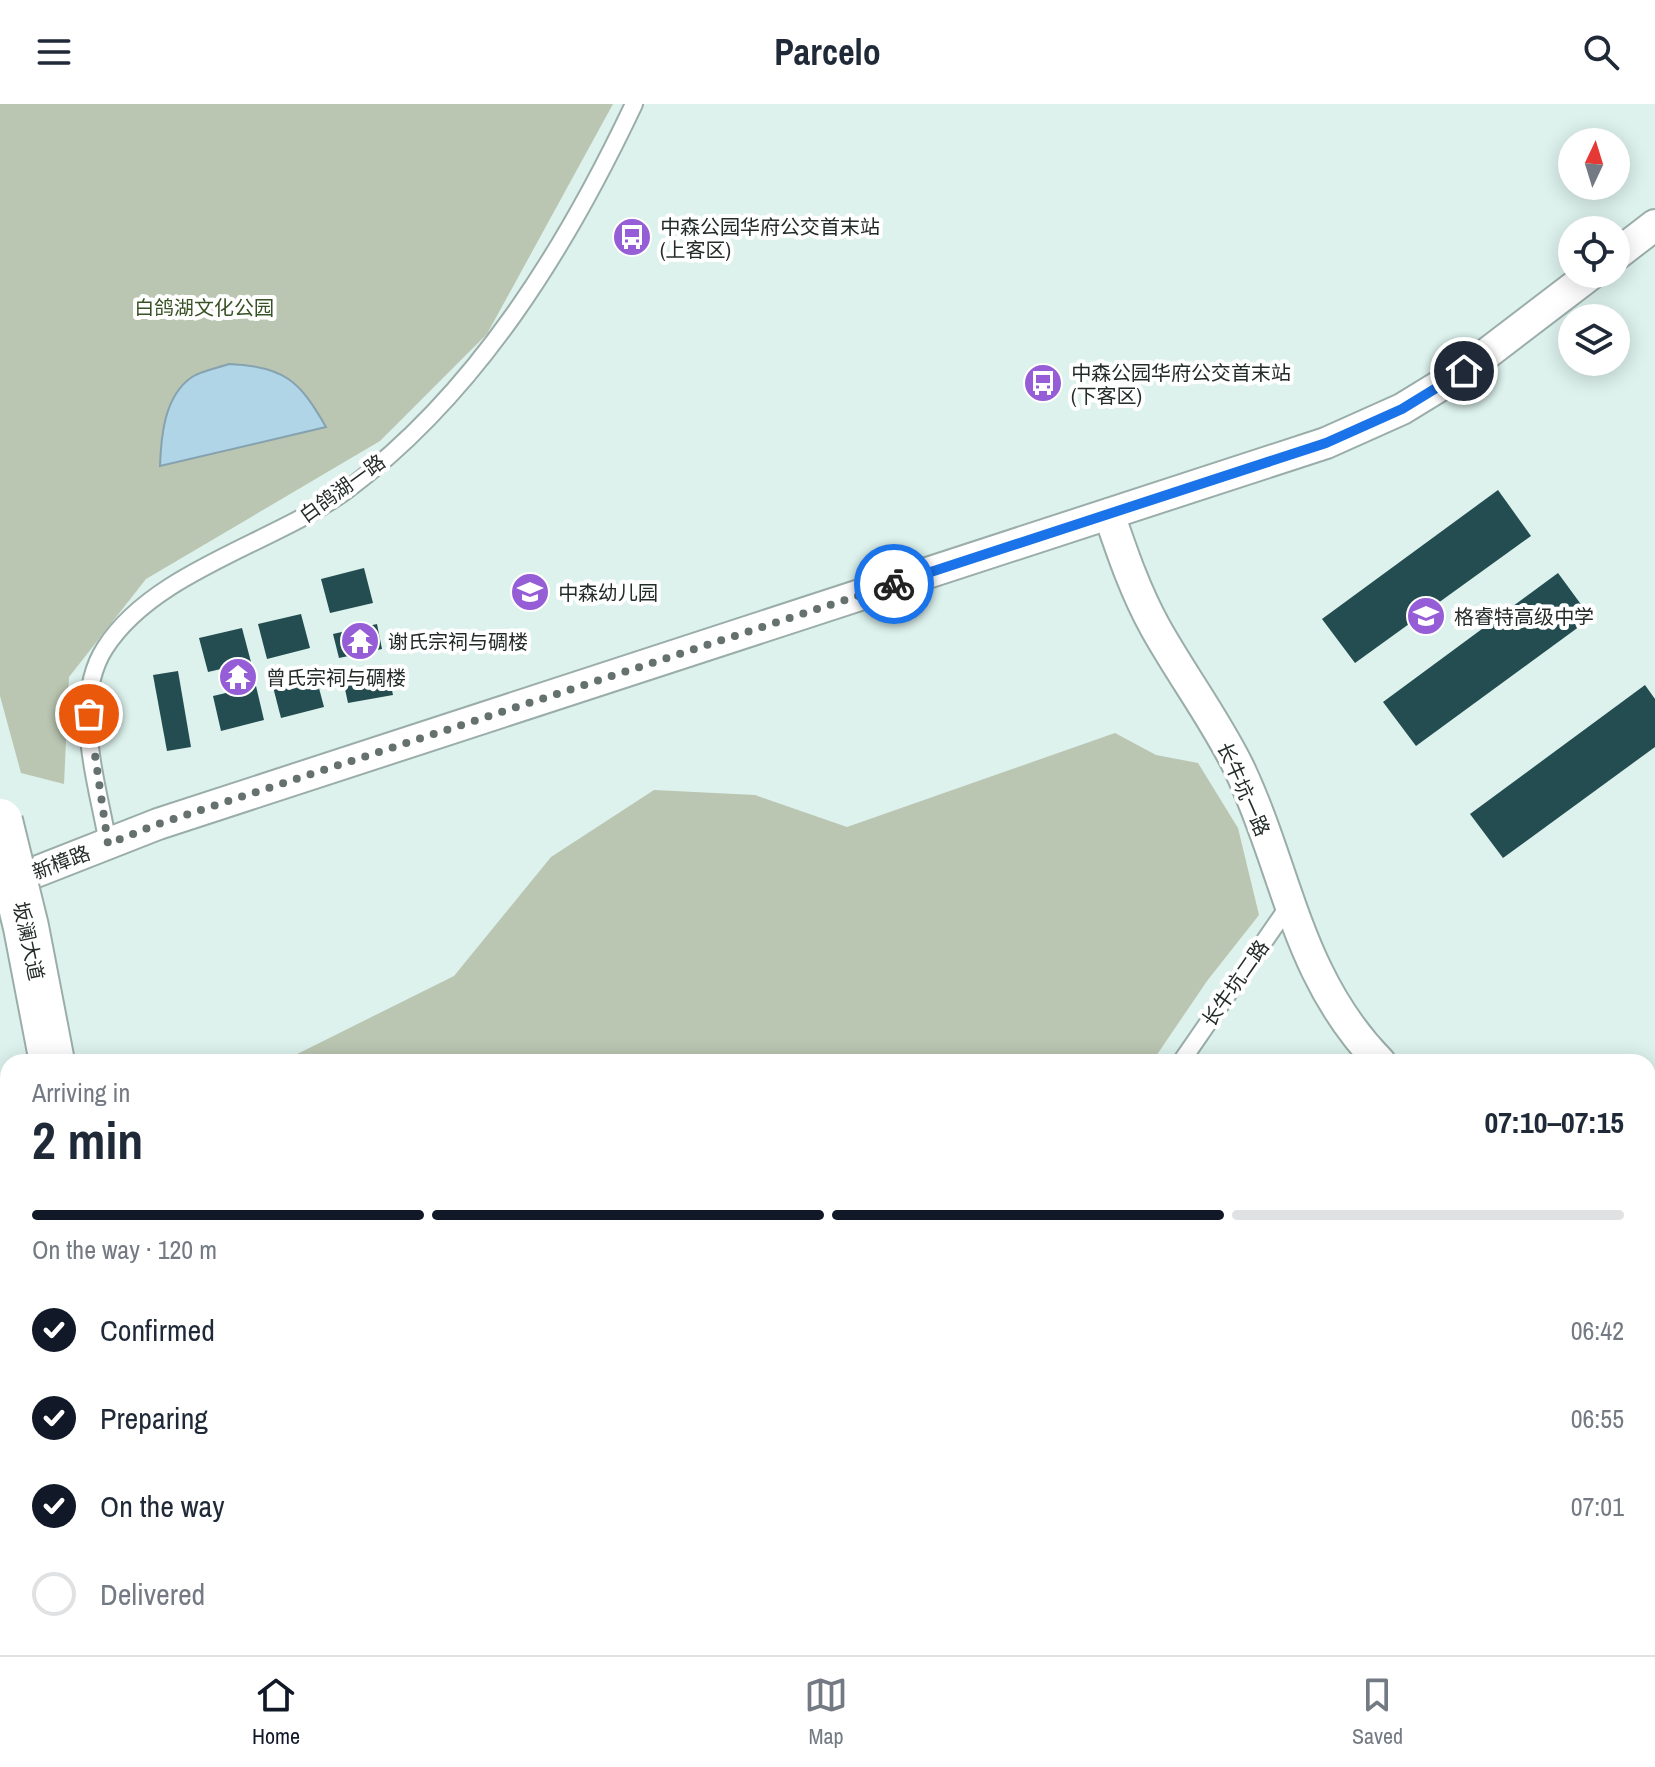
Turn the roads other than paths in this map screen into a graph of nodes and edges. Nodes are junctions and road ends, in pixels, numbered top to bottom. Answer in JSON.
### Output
{"nodes":[{"id":1,"x":634,"y":104,"type":"edge"},
{"id":2,"x":1655,"y":225,"type":"edge"},
{"id":3,"x":1630,"y":244,"type":"edge"},
{"id":4,"x":1573,"y":288,"type":"edge"},
{"id":5,"x":1109,"y":514,"type":"junction"},
{"id":6,"x":0,"y":821,"type":"edge"},
{"id":7,"x":108,"y":844,"type":"junction"},
{"id":8,"x":0,"y":886,"type":"edge"},
{"id":9,"x":1290,"y":904,"type":"junction"},
{"id":10,"x":50,"y":1054,"type":"edge"},
{"id":11,"x":1187,"y":1054,"type":"edge"},
{"id":12,"x":1373,"y":1054,"type":"edge"}],
"edges":[{"from":1,"to":7,"type":"lane","name":"白鸽湖一路"},
{"from":2,"to":3,"type":"street"},
{"from":4,"to":5,"type":"street","name":"新樟路"},
{"from":5,"to":7,"type":"street","name":"新樟路"},
{"from":5,"to":9,"type":"street","name":"长牛坑一路"},
{"from":6,"to":10,"type":"main road","name":"坂澜大道","bridge":true},
{"from":7,"to":8,"type":"street","name":"新樟路"},
{"from":9,"to":11,"type":"lane","name":"长牛坑二路"},
{"from":9,"to":12,"type":"street","name":"长牛坑一路"}]}
